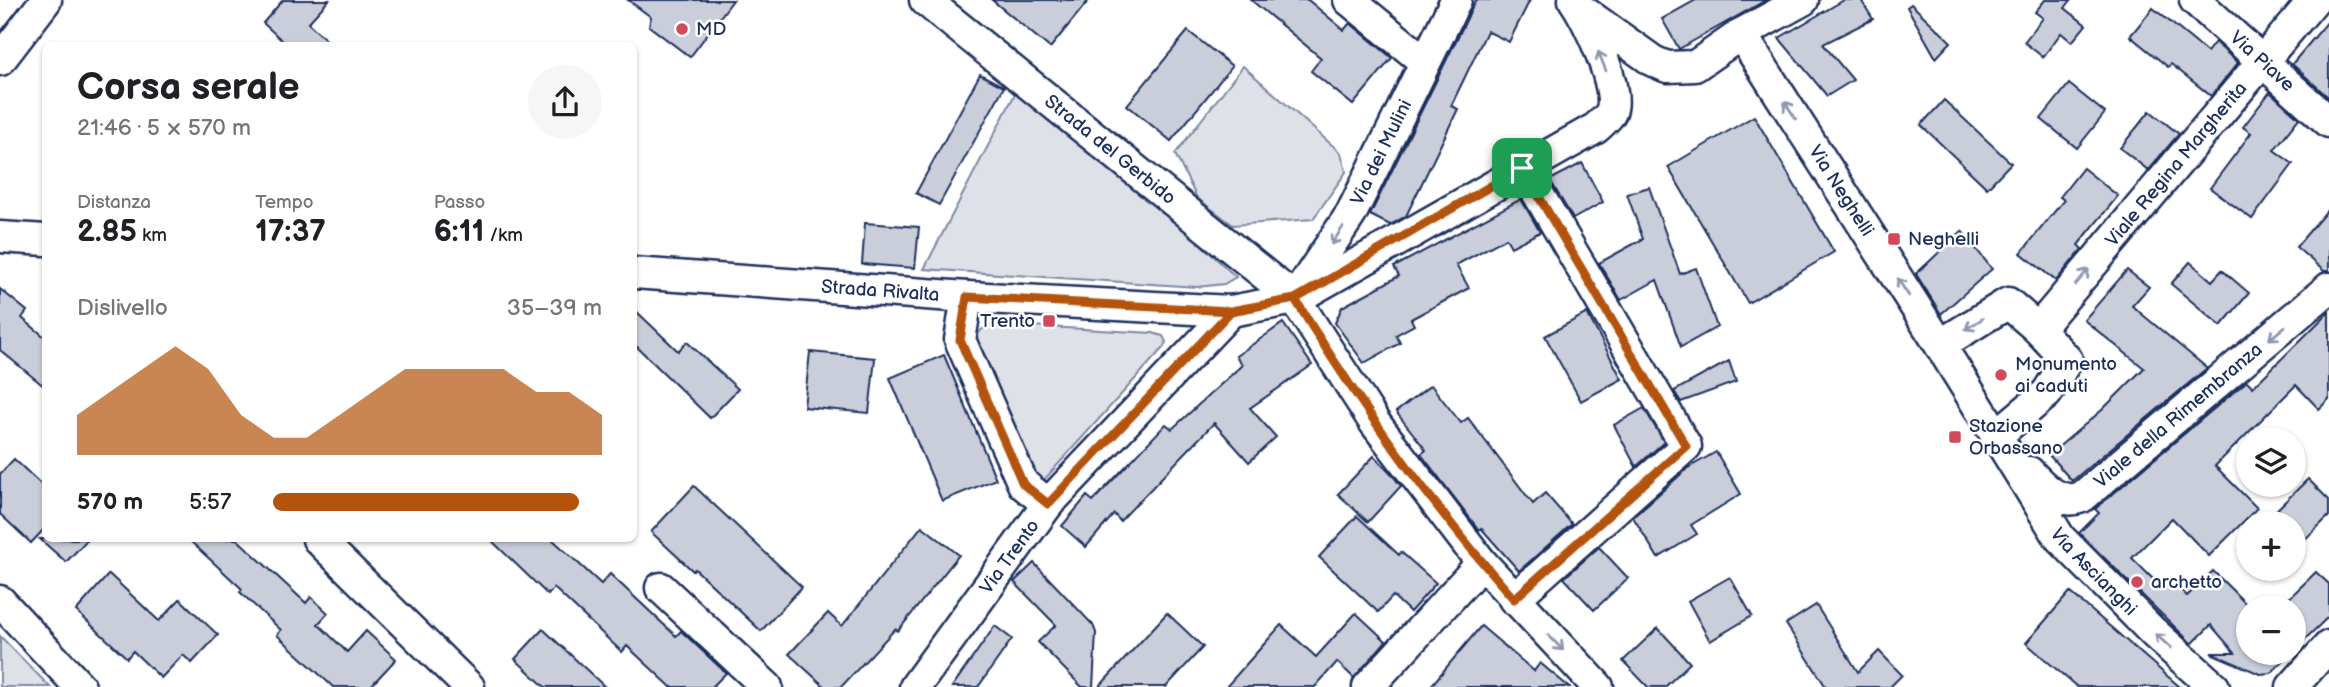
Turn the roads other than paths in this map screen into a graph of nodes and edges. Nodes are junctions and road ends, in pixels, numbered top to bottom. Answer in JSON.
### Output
{"nodes":[{"id":1,"x":46,"y":0,"type":"edge"},
{"id":2,"x":925,"y":0,"type":"edge"},
{"id":3,"x":1349,"y":0,"type":"edge"},
{"id":4,"x":1456,"y":0,"type":"edge"},
{"id":5,"x":1803,"y":0,"type":"edge"},
{"id":6,"x":2195,"y":0,"type":"edge"},
{"id":7,"x":2314,"y":0,"type":"edge"},
{"id":8,"x":1578,"y":6,"type":"edge"},
{"id":9,"x":1741,"y":34,"type":"junction"},
{"id":10,"x":0,"y":60,"type":"edge"},
{"id":11,"x":2262,"y":61,"type":"junction"},
{"id":12,"x":1425,"y":62,"type":"junction"},
{"id":13,"x":2329,"y":122,"type":"edge"},
{"id":14,"x":1522,"y":168,"type":"junction"},
{"id":15,"x":0,"y":237,"type":"edge"},
{"id":16,"x":42,"y":240,"type":"edge"},
{"id":17,"x":637,"y":274,"type":"edge"},
{"id":18,"x":2329,"y":288,"type":"edge"},
{"id":19,"x":967,"y":297,"type":"junction"},
{"id":20,"x":1295,"y":299,"type":"junction"},
{"id":21,"x":1231,"y":311,"type":"junction"},
{"id":22,"x":2038,"y":329,"type":"junction"},
{"id":23,"x":1940,"y":345,"type":"junction"},
{"id":24,"x":1996,"y":436,"type":"junction"},
{"id":25,"x":1048,"y":504,"type":"junction"},
{"id":26,"x":321,"y":542,"type":"edge"},
{"id":27,"x":1482,"y":563,"type":"junction"},
{"id":28,"x":661,"y":588,"type":"dead end"},
{"id":29,"x":1514,"y":599,"type":"junction"},
{"id":30,"x":0,"y":601,"type":"edge"},
{"id":31,"x":2329,"y":646,"type":"edge"},
{"id":32,"x":80,"y":687,"type":"edge"},
{"id":33,"x":469,"y":687,"type":"edge"},
{"id":34,"x":767,"y":687,"type":"edge"},
{"id":35,"x":915,"y":687,"type":"edge"},
{"id":36,"x":1368,"y":687,"type":"edge"},
{"id":37,"x":1598,"y":687,"type":"edge"},
{"id":38,"x":2214,"y":687,"type":"edge"},
{"id":39,"x":2292,"y":687,"type":"edge"}],
"edges":[{"from":1,"to":10,"type":"street"},
{"from":2,"to":20,"type":"street","name":"Strada del Gerbido"},
{"from":3,"to":12,"type":"street"},
{"from":4,"to":12,"type":"street","name":"Via dei Mulini"},
{"from":5,"to":9,"type":"street"},
{"from":6,"to":11,"type":"street","name":"Via Piave"},
{"from":7,"to":11,"type":"street","name":"Viale Regina Margherita"},
{"from":8,"to":9,"type":"street"},
{"from":14,"to":8,"type":"street","name":"Strada Rivalta","one_way":true},
{"from":23,"to":9,"type":"street","name":"Via Neghelli","one_way":true},
{"from":11,"to":13,"type":"street","name":"Via Piave"},
{"from":22,"to":11,"type":"street","name":"Viale Regina Margherita","one_way":true},
{"from":12,"to":20,"type":"street","name":"Via dei Mulini","one_way":true},
{"from":14,"to":20,"type":"street","name":"Strada Rivalta"},
{"from":14,"to":29,"type":"street"},
{"from":15,"to":16,"type":"street"},
{"from":17,"to":19,"type":"street","name":"Strada Rivalta"},
{"from":18,"to":24,"type":"street","name":"Viale della Rimembranza","one_way":true},
{"from":19,"to":21,"type":"street","name":"Strada Rivalta"},
{"from":19,"to":25,"type":"street"},
{"from":20,"to":21,"type":"street","name":"Strada Rivalta"},
{"from":20,"to":27,"type":"street","name":"Strada del Gerbido"},
{"from":21,"to":25,"type":"street","name":"Via Trento"},
{"from":22,"to":23,"type":"street","one_way":true},
{"from":22,"to":24,"type":"street"},
{"from":23,"to":24,"type":"street","name":"Via Neghelli"},
{"from":38,"to":24,"type":"street","name":"Via Ascianghi","one_way":true},
{"from":25,"to":35,"type":"street","name":"Via Trento"},
{"from":26,"to":33,"type":"street"},
{"from":27,"to":29,"type":"street","name":"Strada del Gerbido"},
{"from":27,"to":36,"type":"street"},
{"from":28,"to":34,"type":"street"},
{"from":29,"to":37,"type":"street","name":"Strada del Gerbido","one_way":true},
{"from":30,"to":32,"type":"street"},
{"from":31,"to":39,"type":"street"}]}
